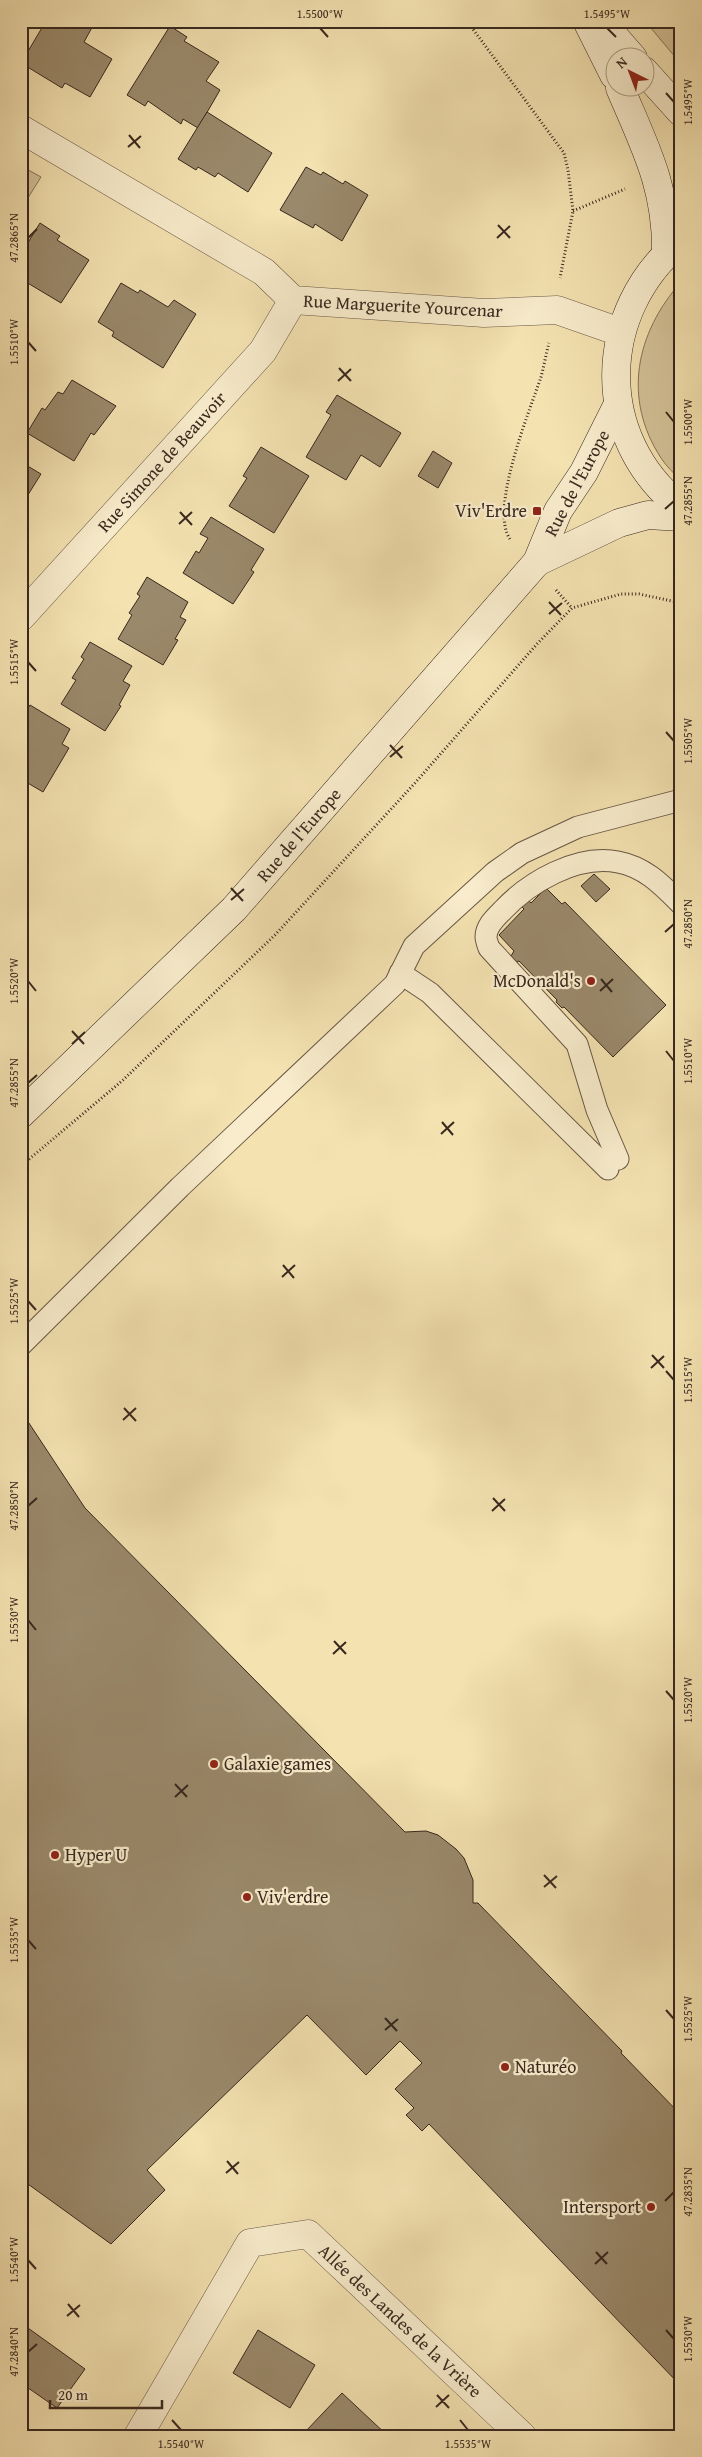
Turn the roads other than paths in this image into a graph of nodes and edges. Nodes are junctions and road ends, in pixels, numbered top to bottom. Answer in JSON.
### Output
{"nodes":[{"id":1,"x":587,"y":21,"type":"edge"},
{"id":2,"x":601,"y":21,"type":"edge"},
{"id":3,"x":624,"y":48,"type":"edge"},
{"id":4,"x":604,"y":56,"type":"edge"},
{"id":5,"x":654,"y":82,"type":"edge"},
{"id":6,"x":624,"y":98,"type":"edge"},
{"id":7,"x":681,"y":112,"type":"edge"},
{"id":8,"x":21,"y":129,"type":"edge"},
{"id":9,"x":673,"y":247,"type":"edge"},
{"id":10,"x":293,"y":300,"type":"junction"},
{"id":11,"x":620,"y":332,"type":"junction"},
{"id":12,"x":618,"y":404,"type":"junction"},
{"id":13,"x":681,"y":507,"type":"edge"},
{"id":14,"x":681,"y":516,"type":"edge"},
{"id":15,"x":537,"y":562,"type":"junction"},
{"id":16,"x":21,"y":618,"type":"edge"},
{"id":17,"x":681,"y":800,"type":"edge"},
{"id":18,"x":681,"y":904,"type":"edge"},
{"id":19,"x":400,"y":973,"type":"junction"},
{"id":20,"x":21,"y":1114,"type":"edge"},
{"id":21,"x":21,"y":1345,"type":"edge"},
{"id":22,"x":138,"y":2436,"type":"edge"},
{"id":23,"x":522,"y":2436,"type":"edge"}],
"edges":[{"from":1,"to":4,"type":"street"},
{"from":2,"to":3,"type":"street"},
{"from":5,"to":7,"type":"street"},
{"from":6,"to":9,"type":"street"},
{"from":8,"to":10,"type":"street","name":"Rue Marguerite Yourcenar"},
{"from":9,"to":11,"type":"street"},
{"from":10,"to":11,"type":"street","name":"Rue Marguerite Yourcenar"},
{"from":10,"to":16,"type":"street","name":"Rue Simone de Beauvoir"},
{"from":11,"to":12,"type":"street"},
{"from":12,"to":13,"type":"street"},
{"from":12,"to":15,"type":"street","name":"Rue de l'Europe"},
{"from":14,"to":15,"type":"street","name":"Rue de l'Europe"},
{"from":15,"to":20,"type":"street","name":"Rue de l'Europe"},
{"from":17,"to":19,"type":"lane"},
{"from":18,"to":19,"type":"lane"},
{"from":19,"to":21,"type":"lane"},
{"from":22,"to":23,"type":"street","name":"Allée des Landes de la Vrière"}]}
